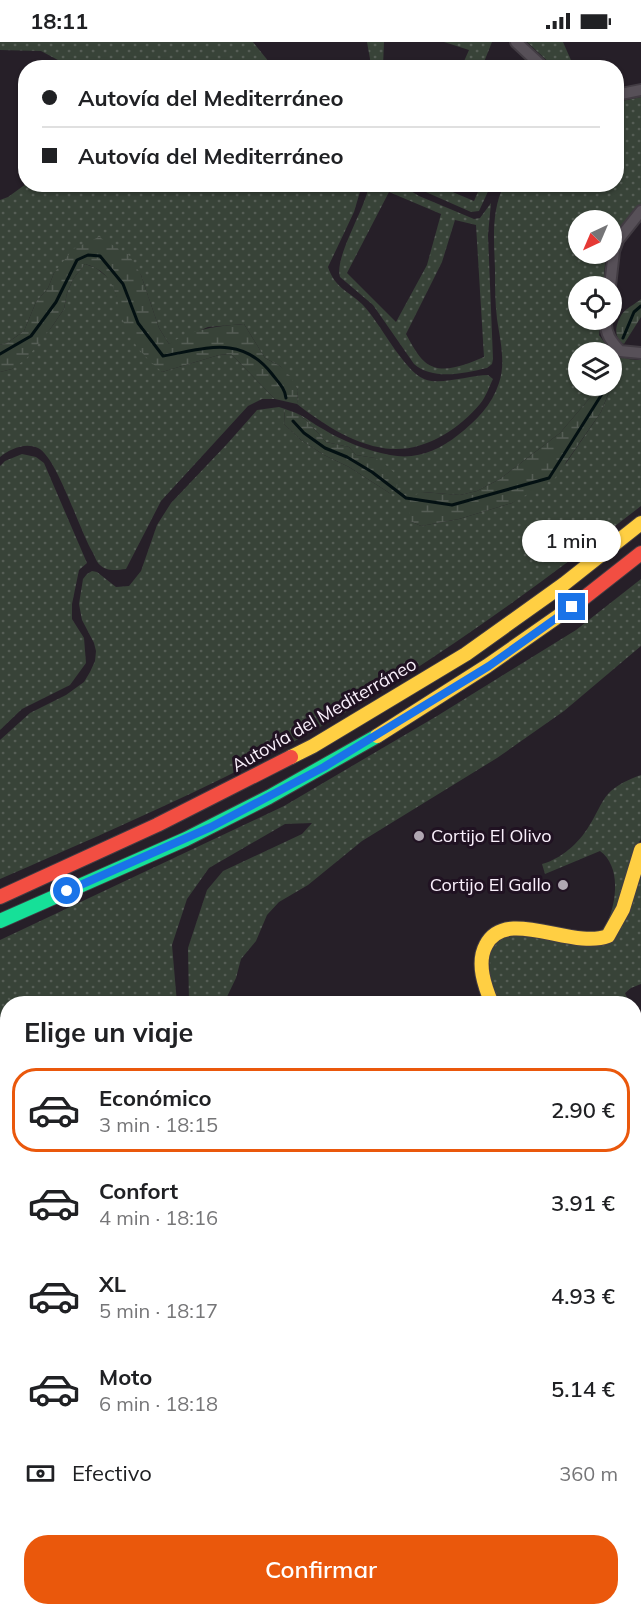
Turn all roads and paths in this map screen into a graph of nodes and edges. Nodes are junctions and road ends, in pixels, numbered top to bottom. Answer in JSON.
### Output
{"nodes":[{"id":1,"x":516,"y":42,"type":"edge"},
{"id":2,"x":535,"y":60,"type":"edge"},
{"id":3,"x":641,"y":90,"type":"edge"},
{"id":4,"x":624,"y":93,"type":"edge"},
{"id":5,"x":641,"y":211,"type":"edge"},
{"id":6,"x":611,"y":276,"type":"edge"},
{"id":7,"x":606,"y":330,"type":"edge"},
{"id":8,"x":641,"y":353,"type":"edge"},
{"id":9,"x":641,"y":524,"type":"edge"},
{"id":10,"x":641,"y":553,"type":"edge"},
{"id":11,"x":641,"y":850,"type":"edge"},
{"id":12,"x":0,"y":897,"type":"edge"},
{"id":13,"x":0,"y":921,"type":"edge"},
{"id":14,"x":490,"y":996,"type":"edge"}],
"edges":[{"from":1,"to":2,"type":"street"},
{"from":3,"to":4,"type":"street"},
{"from":5,"to":6,"type":"street"},
{"from":7,"to":8,"type":"street"},
{"from":9,"to":12,"type":"main road","name":"Autovía del Mediterráneo"},
{"from":10,"to":13,"type":"main road"},
{"from":11,"to":14,"type":"main road"}]}
